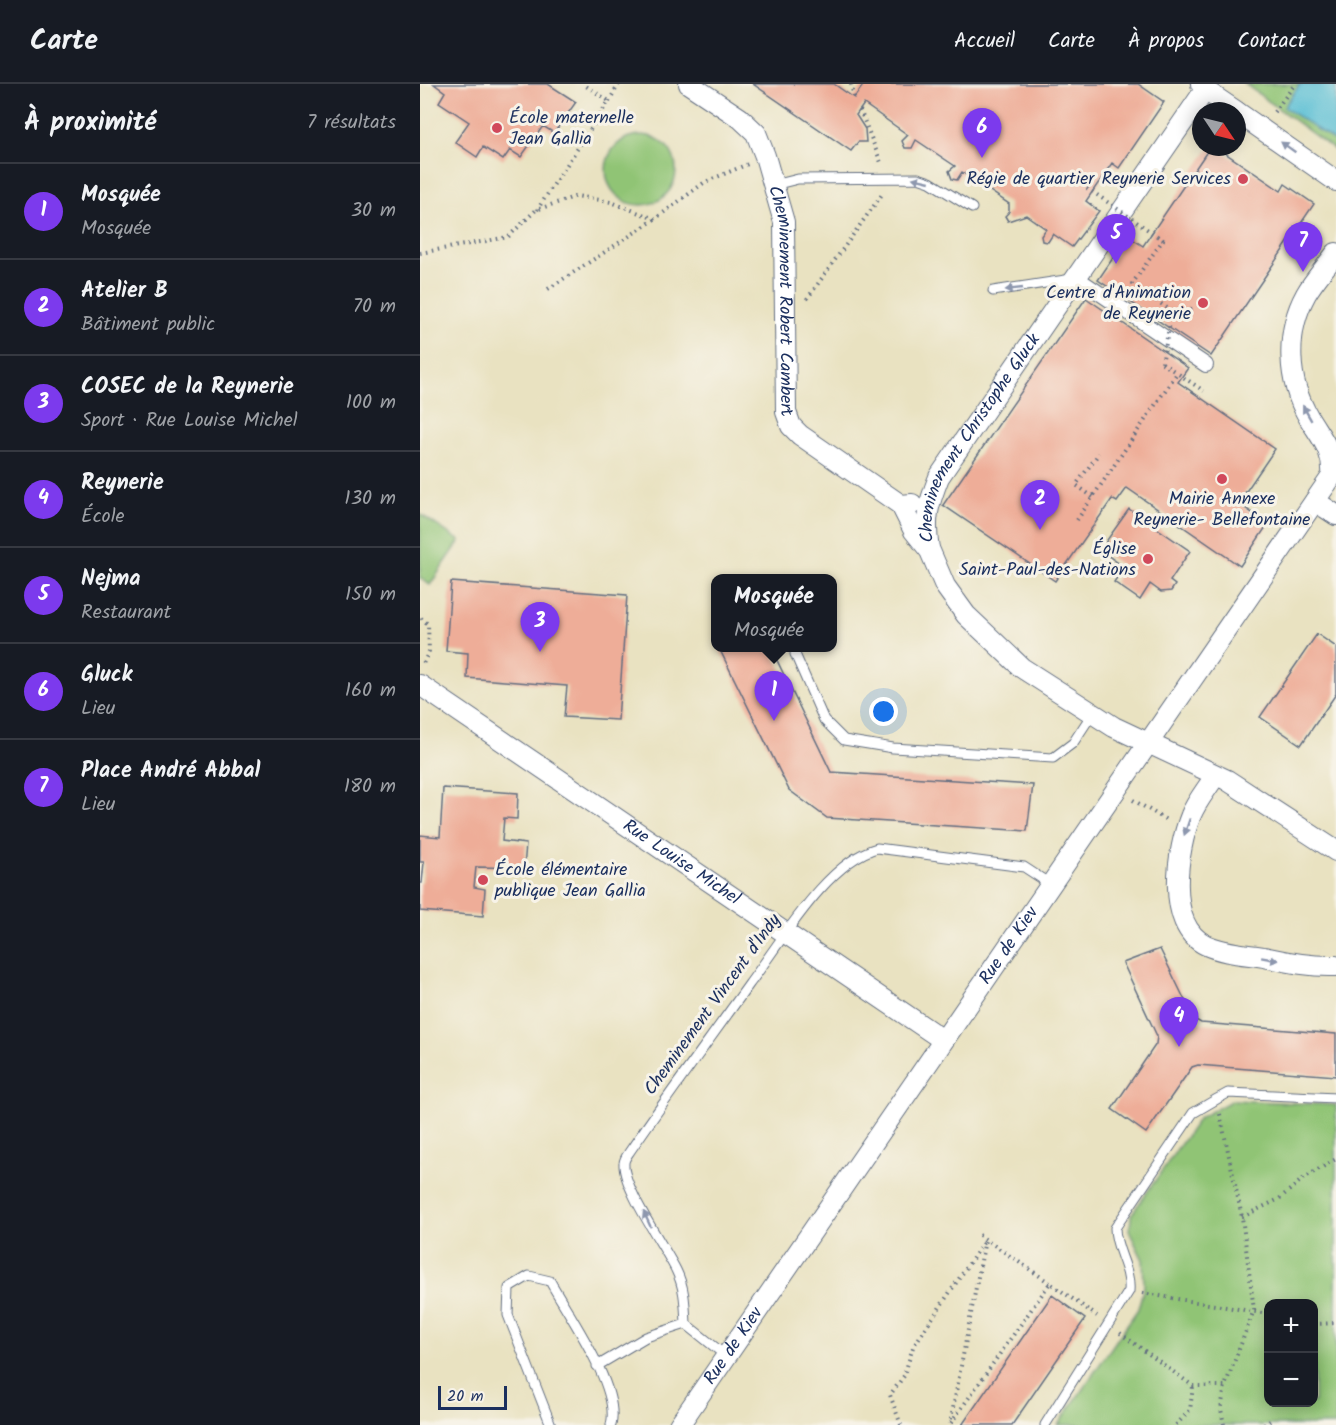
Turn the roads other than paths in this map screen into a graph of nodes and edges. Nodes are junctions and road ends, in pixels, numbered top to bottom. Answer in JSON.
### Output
{"nodes":[{"id":1,"x":689,"y":84,"type":"edge"},
{"id":2,"x":1203,"y":87,"type":"edge"},
{"id":3,"x":1224,"y":102,"type":"edge"},
{"id":4,"x":1246,"y":118,"type":"edge"},
{"id":5,"x":1336,"y":182,"type":"edge"},
{"id":6,"x":774,"y":184,"type":"junction"},
{"id":7,"x":972,"y":208,"type":"dead end"},
{"id":8,"x":1336,"y":253,"type":"edge"},
{"id":9,"x":1077,"y":278,"type":"junction"},
{"id":10,"x":993,"y":291,"type":"dead end"},
{"id":11,"x":1206,"y":365,"type":"dead end"},
{"id":12,"x":1315,"y":501,"type":"junction"},
{"id":13,"x":929,"y":503,"type":"junction"},
{"id":14,"x":901,"y":505,"type":"junction"},
{"id":15,"x":1336,"y":515,"type":"edge"},
{"id":16,"x":930,"y":551,"type":"junction"},
{"id":17,"x":795,"y":654,"type":"dead end"},
{"id":18,"x":422,"y":688,"type":"edge"},
{"id":19,"x":1092,"y":714,"type":"junction"},
{"id":20,"x":1148,"y":743,"type":"junction"},
{"id":21,"x":1215,"y":776,"type":"junction"},
{"id":22,"x":1336,"y":851,"type":"edge"},
{"id":23,"x":1050,"y":884,"type":"junction"},
{"id":24,"x":784,"y":934,"type":"junction"},
{"id":25,"x":1336,"y":966,"type":"edge"},
{"id":26,"x":943,"y":1040,"type":"junction"},
{"id":27,"x":1336,"y":1098,"type":"edge"},
{"id":28,"x":686,"y":1324,"type":"junction"},
{"id":29,"x":726,"y":1356,"type":"junction"},
{"id":30,"x":597,"y":1366,"type":"junction"},
{"id":31,"x":550,"y":1425,"type":"edge"},
{"id":32,"x":611,"y":1425,"type":"edge"},
{"id":33,"x":680,"y":1425,"type":"edge"},
{"id":34,"x":1045,"y":1425,"type":"edge"}],
"edges":[{"from":1,"to":6,"type":"street","name":"Cheminement Robert Cambert"},
{"from":2,"to":3,"type":"street"},
{"from":2,"to":9,"type":"street","name":"Cheminement Christophe Gluck"},
{"from":5,"to":4,"type":"street","one_way":true},
{"from":7,"to":6,"type":"lane","one_way":true},
{"from":6,"to":14,"type":"street","name":"Cheminement Robert Cambert"},
{"from":12,"to":8,"type":"street","name":"Rue de Kiev","one_way":true},
{"from":9,"to":10,"type":"lane","one_way":true},
{"from":9,"to":11,"type":"street"},
{"from":9,"to":13,"type":"street","name":"Cheminement Christophe Gluck"},
{"from":12,"to":15,"type":"street"},
{"from":12,"to":20,"type":"street","name":"Rue de Kiev"},
{"from":13,"to":14,"type":"street"},
{"from":13,"to":16,"type":"street","name":"Cheminement Christophe Gluck"},
{"from":14,"to":16,"type":"street","name":"Cheminement Christophe Gluck"},
{"from":16,"to":19,"type":"street","name":"Cheminement Christophe Gluck"},
{"from":17,"to":19,"type":"lane"},
{"from":18,"to":24,"type":"street","name":"Rue Louise Michel"},
{"from":19,"to":20,"type":"street","name":"Cheminement Christophe Gluck"},
{"from":20,"to":21,"type":"street","name":"Cheminement Christophe Gluck"},
{"from":20,"to":23,"type":"street","name":"Rue de Kiev"},
{"from":21,"to":22,"type":"street","name":"Cheminement Christophe Gluck"},
{"from":21,"to":25,"type":"street","one_way":true},
{"from":23,"to":24,"type":"lane","name":"Cheminement Vincent d'Indy"},
{"from":23,"to":26,"type":"street","name":"Rue de Kiev"},
{"from":24,"to":26,"type":"street","name":"Rue Louise Michel"},
{"from":28,"to":24,"type":"lane","name":"Cheminement Vincent d'Indy","one_way":true},
{"from":26,"to":29,"type":"street","name":"Rue de Kiev"},
{"from":27,"to":34,"type":"lane"},
{"from":28,"to":29,"type":"lane"},
{"from":28,"to":30,"type":"lane"},
{"from":29,"to":33,"type":"street","name":"Rue de Kiev"},
{"from":30,"to":31,"type":"lane"},
{"from":30,"to":32,"type":"lane"}]}
